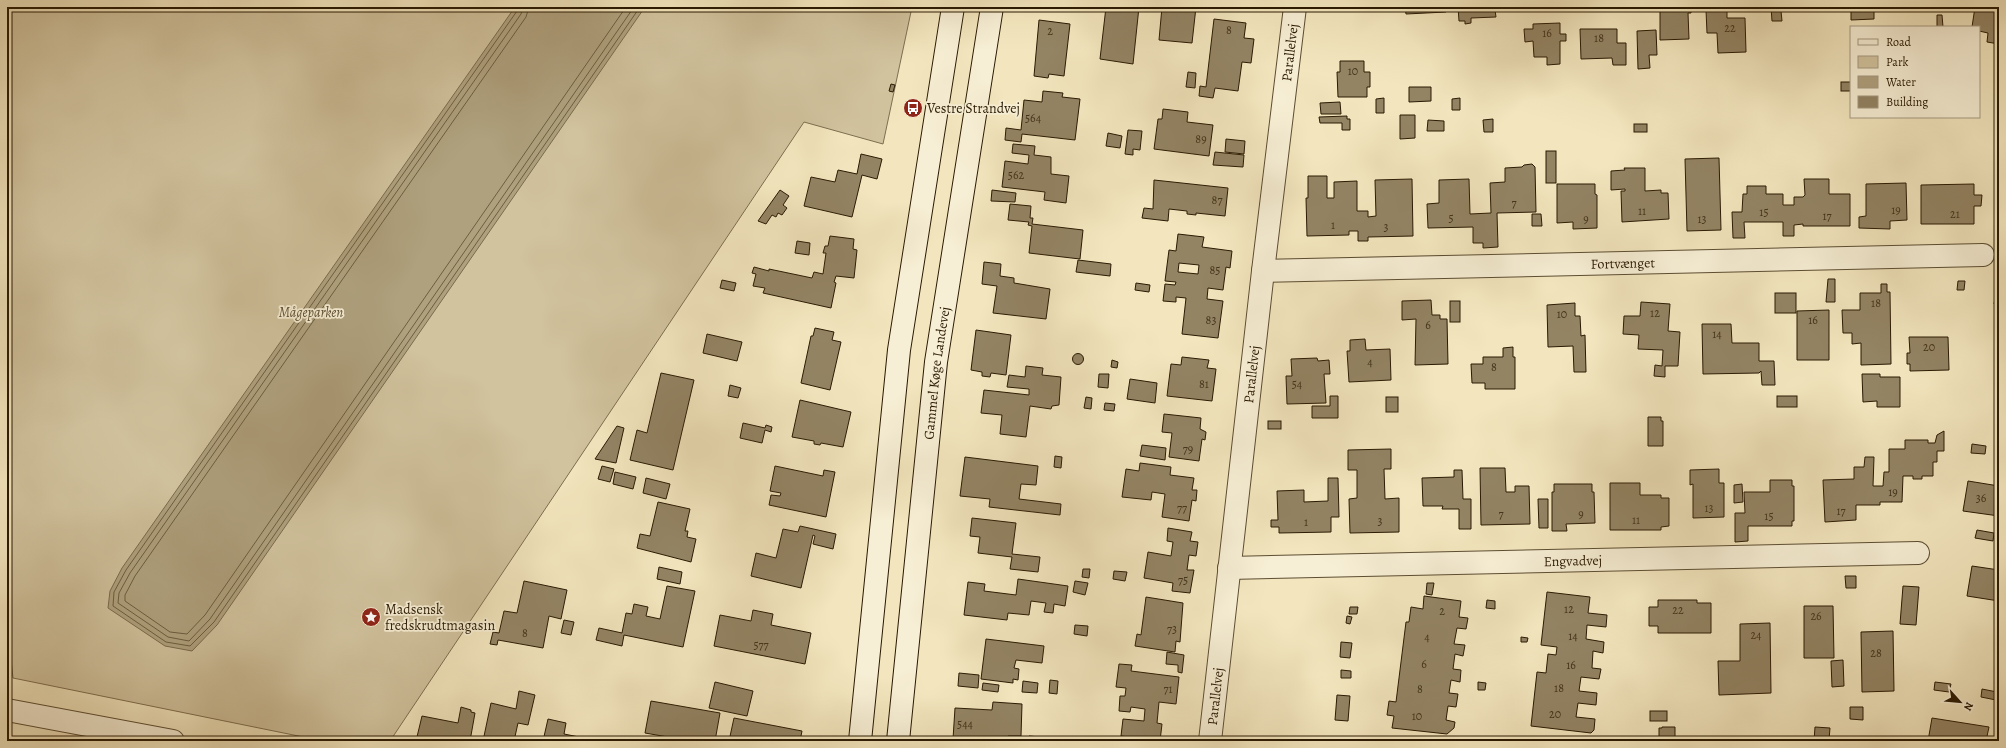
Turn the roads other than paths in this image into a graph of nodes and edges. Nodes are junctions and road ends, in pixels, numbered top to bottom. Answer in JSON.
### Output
{"nodes":[{"id":1,"x":953,"y":7,"type":"edge"},
{"id":2,"x":992,"y":7,"type":"edge"},
{"id":3,"x":1295,"y":7,"type":"edge"},
{"id":4,"x":1983,"y":255,"type":"dead end"},
{"id":5,"x":1263,"y":271,"type":"junction"},
{"id":6,"x":1918,"y":553,"type":"dead end"},
{"id":7,"x":1229,"y":568,"type":"junction"},
{"id":8,"x":7,"y":710,"type":"edge"},
{"id":9,"x":173,"y":741,"type":"edge"},
{"id":10,"x":860,"y":741,"type":"edge"},
{"id":11,"x":898,"y":741,"type":"edge"},
{"id":12,"x":1210,"y":741,"type":"edge"}],
"edges":[{"from":1,"to":10,"type":"street"},
{"from":2,"to":11,"type":"street","name":"Gammel Køge Landevej"},
{"from":3,"to":5,"type":"street","name":"Parallelvej"},
{"from":4,"to":5,"type":"street","name":"Fortvænget"},
{"from":5,"to":7,"type":"street","name":"Parallelvej"},
{"from":6,"to":7,"type":"street","name":"Engvadvej"},
{"from":7,"to":12,"type":"street","name":"Parallelvej"},
{"from":8,"to":9,"type":"street"}]}
